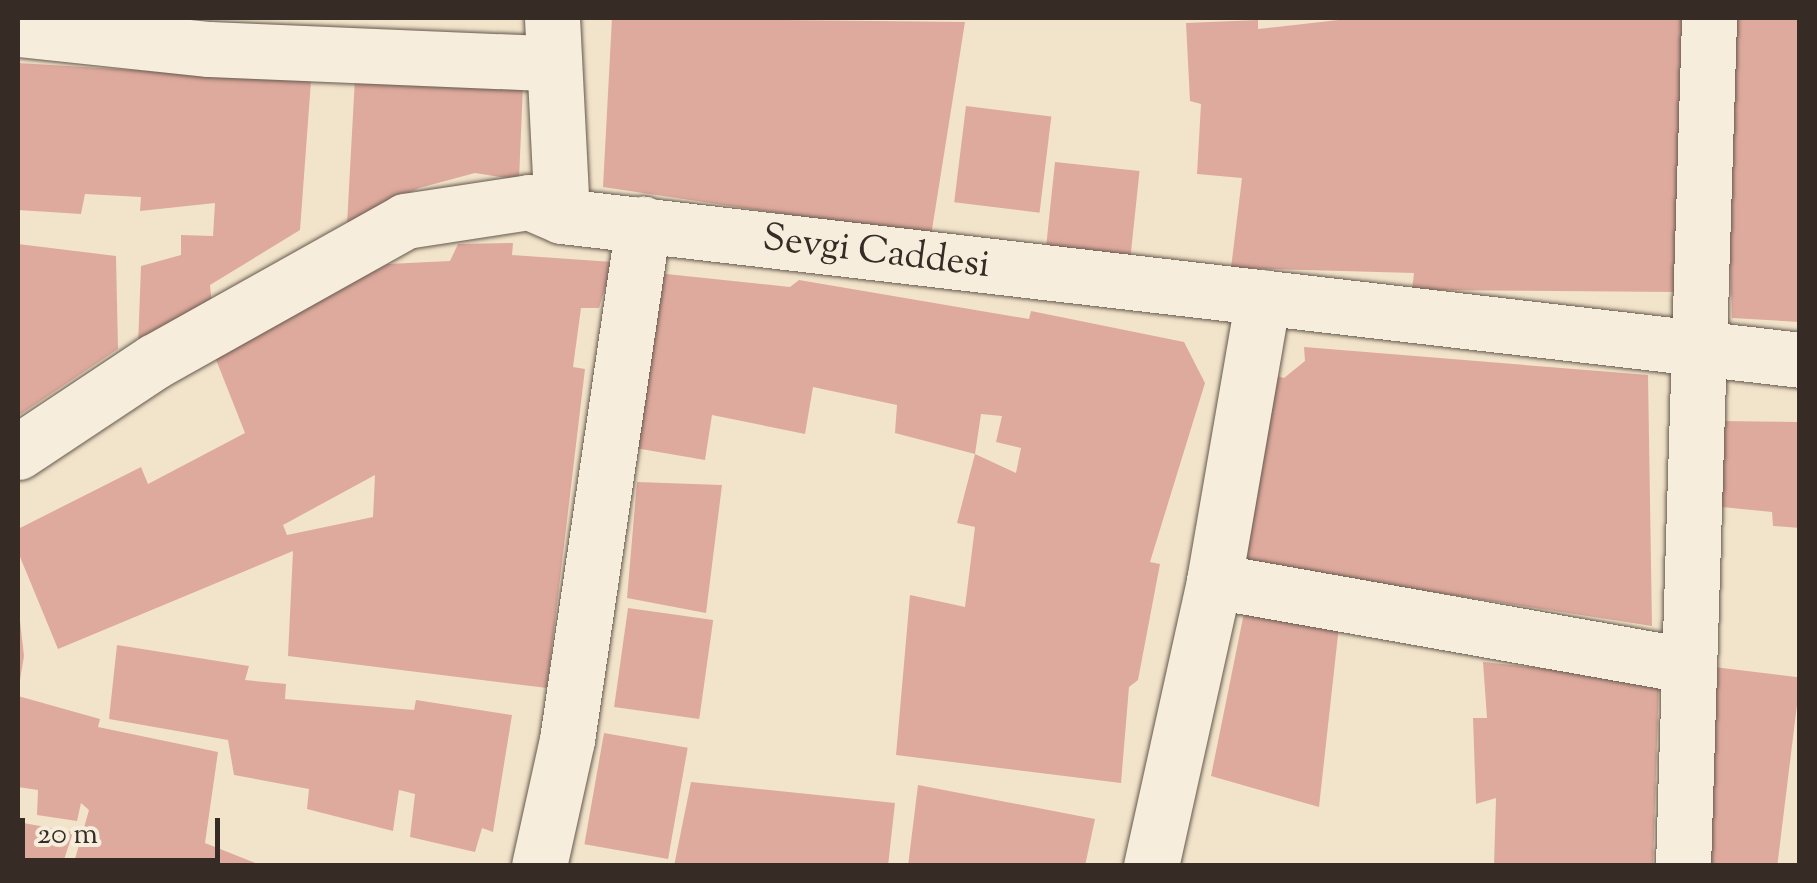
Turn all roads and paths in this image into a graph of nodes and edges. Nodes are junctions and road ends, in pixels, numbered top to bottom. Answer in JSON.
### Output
{"nodes":[{"id":1,"x":1709,"y":18,"type":"edge"},
{"id":2,"x":18,"y":29,"type":"edge"},
{"id":3,"x":551,"y":40,"type":"edge"},
{"id":4,"x":562,"y":216,"type":"junction"},
{"id":5,"x":643,"y":224,"type":"junction"},
{"id":6,"x":1262,"y":297,"type":"junction"},
{"id":7,"x":1700,"y":350,"type":"junction"},
{"id":8,"x":1800,"y":360,"type":"edge"},
{"id":9,"x":18,"y":452,"type":"edge"},
{"id":10,"x":1214,"y":581,"type":"junction"},
{"id":11,"x":1684,"y":664,"type":"junction"},
{"id":12,"x":539,"y":866,"type":"edge"},
{"id":13,"x":1151,"y":866,"type":"edge"},
{"id":14,"x":1682,"y":866,"type":"edge"}],
"edges":[{"from":1,"to":7,"type":"street"},
{"from":2,"to":3,"type":"street"},
{"from":3,"to":4,"type":"street"},
{"from":4,"to":5,"type":"street","name":"Sevgi Caddesi"},
{"from":4,"to":9,"type":"street","name":"Sevgi Caddesi"},
{"from":5,"to":6,"type":"street","name":"Sevgi Caddesi"},
{"from":5,"to":12,"type":"street"},
{"from":6,"to":7,"type":"street","name":"Sevgi Caddesi"},
{"from":6,"to":10,"type":"street"},
{"from":7,"to":8,"type":"street","name":"Sevgi Caddesi"},
{"from":7,"to":11,"type":"street"},
{"from":10,"to":11,"type":"street"},
{"from":10,"to":13,"type":"street"},
{"from":11,"to":14,"type":"street"}]}
